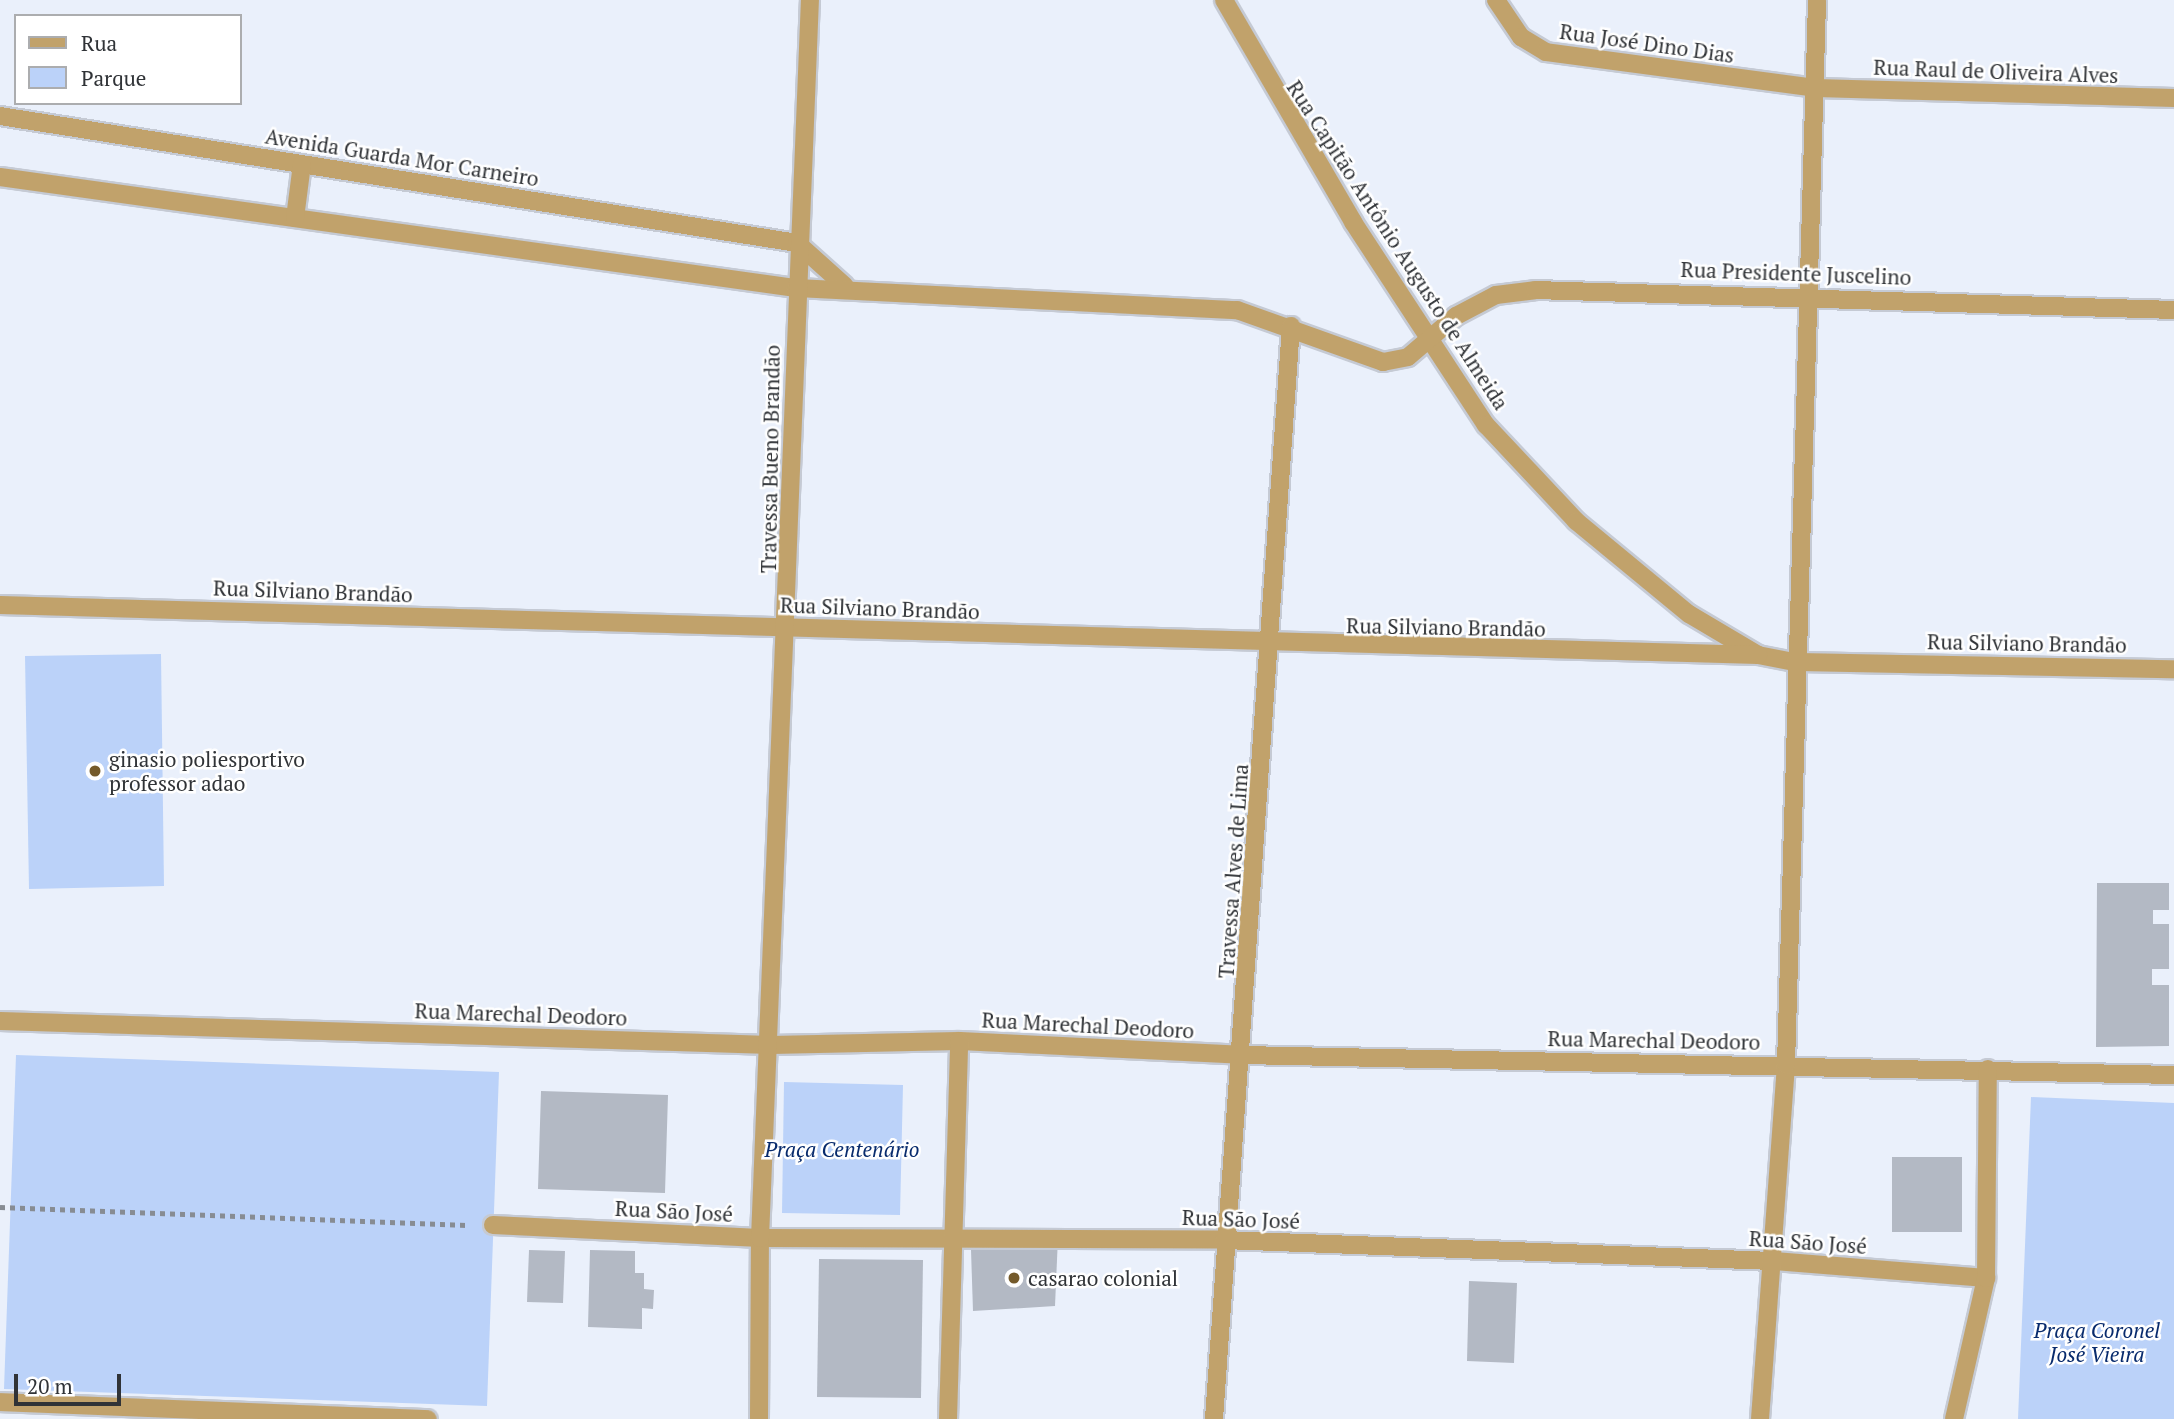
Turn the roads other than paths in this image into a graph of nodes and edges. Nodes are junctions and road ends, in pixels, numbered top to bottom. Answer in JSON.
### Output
{"nodes":[{"id":1,"x":810,"y":0,"type":"edge"},
{"id":2,"x":1214,"y":0,"type":"edge"},
{"id":3,"x":1496,"y":0,"type":"edge"},
{"id":4,"x":1817,"y":0,"type":"edge"},
{"id":5,"x":1227,"y":8,"type":"edge"},
{"id":6,"x":1816,"y":88,"type":"junction"},
{"id":7,"x":2174,"y":99,"type":"edge"},
{"id":8,"x":0,"y":116,"type":"edge"},
{"id":9,"x":302,"y":164,"type":"junction"},
{"id":10,"x":0,"y":177,"type":"edge"},
{"id":11,"x":295,"y":218,"type":"junction"},
{"id":12,"x":797,"y":243,"type":"junction"},
{"id":13,"x":845,"y":286,"type":"junction"},
{"id":14,"x":796,"y":288,"type":"junction"},
{"id":15,"x":1809,"y":297,"type":"junction"},
{"id":16,"x":2174,"y":310,"type":"edge"},
{"id":17,"x":1291,"y":326,"type":"junction"},
{"id":18,"x":1431,"y":339,"type":"junction"},
{"id":19,"x":0,"y":605,"type":"edge"},
{"id":20,"x":789,"y":627,"type":"junction"},
{"id":21,"x":1273,"y":646,"type":"junction"},
{"id":22,"x":1758,"y":655,"type":"junction"},
{"id":23,"x":1795,"y":662,"type":"junction"},
{"id":24,"x":2174,"y":668,"type":"edge"},
{"id":25,"x":0,"y":1021,"type":"edge"},
{"id":26,"x":960,"y":1041,"type":"junction"},
{"id":27,"x":771,"y":1045,"type":"junction"},
{"id":28,"x":1242,"y":1055,"type":"junction"},
{"id":29,"x":1786,"y":1065,"type":"junction"},
{"id":30,"x":1988,"y":1069,"type":"junction"},
{"id":31,"x":2174,"y":1075,"type":"edge"},
{"id":32,"x":493,"y":1225,"type":"road end"},
{"id":33,"x":951,"y":1235,"type":"junction"},
{"id":34,"x":760,"y":1238,"type":"junction"},
{"id":35,"x":1224,"y":1240,"type":"junction"},
{"id":36,"x":1774,"y":1261,"type":"junction"},
{"id":37,"x":1986,"y":1278,"type":"junction"},
{"id":38,"x":0,"y":1402,"type":"edge"},
{"id":39,"x":428,"y":1419,"type":"edge"},
{"id":40,"x":759,"y":1419,"type":"edge"},
{"id":41,"x":948,"y":1419,"type":"edge"},
{"id":42,"x":1214,"y":1419,"type":"edge"},
{"id":43,"x":1760,"y":1419,"type":"edge"},
{"id":44,"x":1954,"y":1419,"type":"edge"}],
"edges":[{"from":1,"to":12,"type":"street","name":"Travessa Bueno Brandão"},
{"from":2,"to":5,"type":"street","name":"Rua Capitão Antônio Augusto de Almeida"},
{"from":3,"to":6,"type":"street","name":"Rua José Dino Dias"},
{"from":4,"to":6,"type":"street"},
{"from":5,"to":18,"type":"street","name":"Rua Capitão Antônio Augusto de Almeida"},
{"from":6,"to":7,"type":"street","name":"Rua Raul de Oliveira Alves"},
{"from":6,"to":15,"type":"street"},
{"from":8,"to":9,"type":"street","name":"Avenida Guarda Mor Carneiro"},
{"from":9,"to":11,"type":"street"},
{"from":9,"to":12,"type":"street","name":"Avenida Guarda Mor Carneiro"},
{"from":10,"to":11,"type":"street"},
{"from":11,"to":14,"type":"street"},
{"from":12,"to":13,"type":"street"},
{"from":12,"to":14,"type":"street","name":"Travessa Bueno Brandão"},
{"from":13,"to":14,"type":"street","name":"Rua Presidente Juscelino"},
{"from":13,"to":17,"type":"street","name":"Rua Presidente Juscelino"},
{"from":14,"to":20,"type":"street","name":"Travessa Bueno Brandão"},
{"from":15,"to":16,"type":"street","name":"Rua Presidente Juscelino"},
{"from":15,"to":18,"type":"street","name":"Rua Presidente Juscelino"},
{"from":15,"to":23,"type":"street"},
{"from":17,"to":18,"type":"street","name":"Rua Presidente Juscelino"},
{"from":17,"to":21,"type":"street","name":"Travessa Alves de Lima"},
{"from":18,"to":22,"type":"street","name":"Rua Capitão Antônio Augusto de Almeida"},
{"from":19,"to":20,"type":"street","name":"Rua Silviano Brandão"},
{"from":20,"to":21,"type":"street","name":"Rua Silviano Brandão"},
{"from":20,"to":27,"type":"street","name":"Travessa Bueno Brandão"},
{"from":21,"to":22,"type":"street","name":"Rua Silviano Brandão"},
{"from":21,"to":28,"type":"street","name":"Travessa Alves de Lima"},
{"from":22,"to":23,"type":"street","name":"Rua Capitão Antônio Augusto de Almeida"},
{"from":23,"to":24,"type":"street","name":"Rua Silviano Brandão"},
{"from":23,"to":29,"type":"street"},
{"from":25,"to":27,"type":"street","name":"Rua Marechal Deodoro"},
{"from":26,"to":27,"type":"street","name":"Rua Marechal Deodoro"},
{"from":26,"to":28,"type":"street","name":"Rua Marechal Deodoro"},
{"from":26,"to":33,"type":"street"},
{"from":27,"to":34,"type":"street"},
{"from":28,"to":29,"type":"street","name":"Rua Marechal Deodoro"},
{"from":28,"to":35,"type":"street","name":"Travessa Alves de Lima"},
{"from":29,"to":30,"type":"street","name":"Rua Marechal Deodoro"},
{"from":29,"to":36,"type":"street"},
{"from":30,"to":31,"type":"street","name":"Rua Marechal Deodoro"},
{"from":30,"to":37,"type":"street"},
{"from":32,"to":34,"type":"street","name":"Rua São José"},
{"from":33,"to":34,"type":"street","name":"Rua São José"},
{"from":33,"to":35,"type":"street","name":"Rua São José"},
{"from":33,"to":41,"type":"street"},
{"from":34,"to":40,"type":"street"},
{"from":35,"to":36,"type":"street","name":"Rua São José"},
{"from":35,"to":42,"type":"street","name":"Travessa Alves de Lima"},
{"from":36,"to":37,"type":"street","name":"Rua São José"},
{"from":36,"to":43,"type":"street"},
{"from":37,"to":44,"type":"street"},
{"from":38,"to":39,"type":"street"}]}
